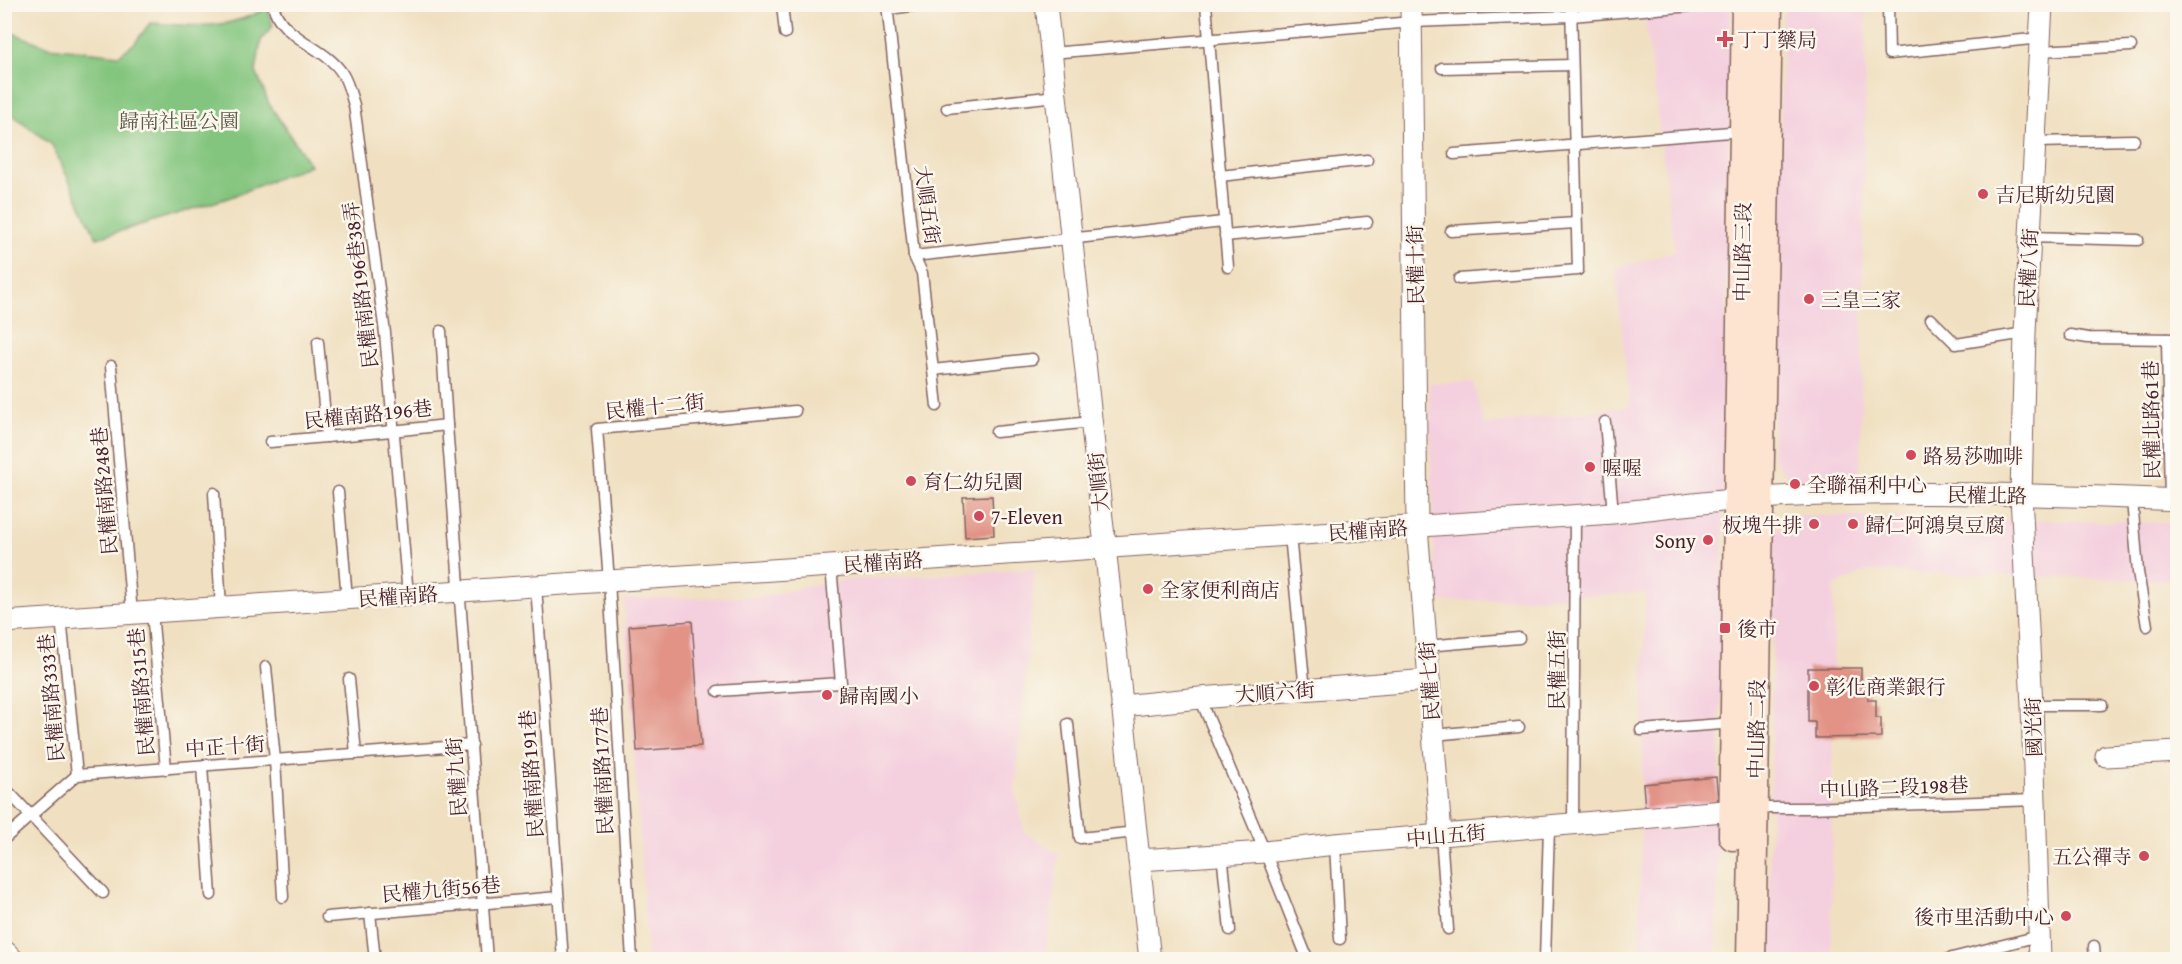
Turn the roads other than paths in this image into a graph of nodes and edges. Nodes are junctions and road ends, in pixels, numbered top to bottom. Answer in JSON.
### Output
{"nodes":[{"id":1,"x":273,"y":4,"type":"edge"},
{"id":2,"x":782,"y":4,"type":"edge"},
{"id":3,"x":927,"y":4,"type":"edge"},
{"id":4,"x":1046,"y":4,"type":"edge"},
{"id":5,"x":1206,"y":4,"type":"edge"},
{"id":6,"x":1716,"y":4,"type":"edge"},
{"id":7,"x":1746,"y":4,"type":"edge"},
{"id":8,"x":1768,"y":4,"type":"edge"},
{"id":9,"x":1888,"y":4,"type":"edge"},
{"id":10,"x":2042,"y":4,"type":"edge"},
{"id":11,"x":887,"y":7,"type":"edge"},
{"id":12,"x":1571,"y":10,"type":"edge"},
{"id":13,"x":1412,"y":13,"type":"edge"},
{"id":14,"x":785,"y":33,"type":"dead end"},
{"id":15,"x":1209,"y":38,"type":"junction"},
{"id":16,"x":2040,"y":45,"type":"junction"},
{"id":17,"x":2131,"y":46,"type":"dead end"},
{"id":18,"x":1051,"y":53,"type":"junction"},
{"id":19,"x":1572,"y":65,"type":"junction"},
{"id":20,"x":1442,"y":68,"type":"dead end"},
{"id":21,"x":1056,"y":96,"type":"junction"},
{"id":22,"x":946,"y":108,"type":"dead end"},
{"id":23,"x":1743,"y":131,"type":"junction"},
{"id":24,"x":2134,"y":140,"type":"dead end"},
{"id":25,"x":2035,"y":142,"type":"junction"},
{"id":26,"x":1575,"y":146,"type":"junction"},
{"id":27,"x":1454,"y":154,"type":"dead end"},
{"id":28,"x":1367,"y":160,"type":"dead end"},
{"id":29,"x":1220,"y":176,"type":"junction"},
{"id":30,"x":1224,"y":222,"type":"junction"},
{"id":31,"x":1367,"y":222,"type":"dead end"},
{"id":32,"x":1576,"y":223,"type":"junction"},
{"id":33,"x":1451,"y":231,"type":"dead end"},
{"id":34,"x":1225,"y":236,"type":"junction"},
{"id":35,"x":2030,"y":237,"type":"junction"},
{"id":36,"x":1071,"y":240,"type":"junction"},
{"id":37,"x":2138,"y":240,"type":"dead end"},
{"id":38,"x":914,"y":256,"type":"junction"},
{"id":39,"x":1228,"y":267,"type":"dead end"},
{"id":40,"x":1459,"y":279,"type":"dead end"},
{"id":41,"x":1931,"y":319,"type":"dead end"},
{"id":42,"x":441,"y":331,"type":"dead end"},
{"id":43,"x":2025,"y":333,"type":"junction"},
{"id":44,"x":2070,"y":335,"type":"dead end"},
{"id":45,"x":2172,"y":339,"type":"edge"},
{"id":46,"x":318,"y":342,"type":"dead end"},
{"id":47,"x":1032,"y":359,"type":"dead end"},
{"id":48,"x":111,"y":366,"type":"dead end"},
{"id":49,"x":933,"y":370,"type":"junction"},
{"id":50,"x":937,"y":406,"type":"dead end"},
{"id":51,"x":795,"y":411,"type":"dead end"},
{"id":52,"x":2172,"y":419,"type":"edge"},
{"id":53,"x":1091,"y":422,"type":"junction"},
{"id":54,"x":1605,"y":422,"type":"dead end"},
{"id":55,"x":447,"y":425,"type":"junction"},
{"id":56,"x":392,"y":431,"type":"junction"},
{"id":57,"x":996,"y":432,"type":"dead end"},
{"id":58,"x":327,"y":437,"type":"junction"},
{"id":59,"x":270,"y":442,"type":"dead end"},
{"id":60,"x":338,"y":492,"type":"dead end"},
{"id":61,"x":214,"y":493,"type":"dead end"},
{"id":62,"x":2021,"y":495,"type":"junction"},
{"id":63,"x":1750,"y":499,"type":"junction"},
{"id":64,"x":2133,"y":499,"type":"junction"},
{"id":65,"x":2174,"y":500,"type":"edge"},
{"id":66,"x":1613,"y":513,"type":"junction"},
{"id":67,"x":1575,"y":515,"type":"junction"},
{"id":68,"x":1417,"y":526,"type":"junction"},
{"id":69,"x":1290,"y":535,"type":"junction"},
{"id":70,"x":1105,"y":547,"type":"junction"},
{"id":71,"x":831,"y":566,"type":"junction"},
{"id":72,"x":609,"y":581,"type":"junction"},
{"id":73,"x":536,"y":586,"type":"junction"},
{"id":74,"x":461,"y":591,"type":"junction"},
{"id":75,"x":408,"y":595,"type":"junction"},
{"id":76,"x":347,"y":599,"type":"junction"},
{"id":77,"x":221,"y":608,"type":"junction"},
{"id":78,"x":142,"y":613,"type":"junction"},
{"id":79,"x":62,"y":618,"type":"junction"},
{"id":80,"x":4,"y":622,"type":"edge"},
{"id":81,"x":2147,"y":626,"type":"dead end"},
{"id":82,"x":1519,"y":638,"type":"dead end"},
{"id":83,"x":1426,"y":646,"type":"junction"},
{"id":84,"x":266,"y":667,"type":"dead end"},
{"id":85,"x":349,"y":679,"type":"dead end"},
{"id":86,"x":1429,"y":680,"type":"junction"},
{"id":87,"x":718,"y":691,"type":"dead end"},
{"id":88,"x":1305,"y":691,"type":"junction"},
{"id":89,"x":1200,"y":698,"type":"junction"},
{"id":90,"x":2032,"y":705,"type":"junction"},
{"id":91,"x":2103,"y":705,"type":"dead end"},
{"id":92,"x":1122,"y":706,"type":"junction"},
{"id":93,"x":1735,"y":723,"type":"junction"},
{"id":94,"x":1068,"y":724,"type":"dead end"},
{"id":95,"x":1519,"y":727,"type":"dead end"},
{"id":96,"x":1641,"y":730,"type":"dead end"},
{"id":97,"x":1433,"y":735,"type":"junction"},
{"id":98,"x":472,"y":746,"type":"junction"},
{"id":99,"x":2178,"y":752,"type":"edge"},
{"id":100,"x":356,"y":754,"type":"junction"},
{"id":101,"x":2106,"y":756,"type":"dead end"},
{"id":102,"x":275,"y":760,"type":"junction"},
{"id":103,"x":202,"y":766,"type":"junction"},
{"id":104,"x":166,"y":769,"type":"junction"},
{"id":105,"x":76,"y":775,"type":"junction"},
{"id":106,"x":4,"y":787,"type":"edge"},
{"id":107,"x":2035,"y":800,"type":"junction"},
{"id":108,"x":1744,"y":809,"type":"junction"},
{"id":109,"x":31,"y":815,"type":"junction"},
{"id":110,"x":1573,"y":825,"type":"junction"},
{"id":111,"x":1549,"y":827,"type":"junction"},
{"id":112,"x":1136,"y":832,"type":"junction"},
{"id":113,"x":1441,"y":835,"type":"junction"},
{"id":114,"x":4,"y":839,"type":"edge"},
{"id":115,"x":1335,"y":844,"type":"junction"},
{"id":116,"x":1265,"y":852,"type":"junction"},
{"id":117,"x":1222,"y":853,"type":"junction"},
{"id":118,"x":1139,"y":860,"type":"junction"},
{"id":119,"x":103,"y":893,"type":"dead end"},
{"id":120,"x":211,"y":895,"type":"dead end"},
{"id":121,"x":283,"y":897,"type":"dead end"},
{"id":122,"x":558,"y":897,"type":"junction"},
{"id":123,"x":483,"y":904,"type":"junction"},
{"id":124,"x":370,"y":913,"type":"junction"},
{"id":125,"x":327,"y":917,"type":"dead end"},
{"id":126,"x":1448,"y":929,"type":"dead end"},
{"id":127,"x":1230,"y":930,"type":"dead end"},
{"id":128,"x":2039,"y":936,"type":"junction"},
{"id":129,"x":1340,"y":939,"type":"dead end"},
{"id":130,"x":2094,"y":946,"type":"dead end"},
{"id":131,"x":4,"y":954,"type":"edge"},
{"id":132,"x":1948,"y":959,"type":"edge"},
{"id":133,"x":10,"y":960,"type":"edge"},
{"id":134,"x":375,"y":960,"type":"edge"},
{"id":135,"x":487,"y":960,"type":"edge"},
{"id":136,"x":563,"y":960,"type":"edge"},
{"id":137,"x":632,"y":960,"type":"edge"},
{"id":138,"x":1150,"y":960,"type":"edge"},
{"id":139,"x":1308,"y":960,"type":"edge"},
{"id":140,"x":1545,"y":960,"type":"edge"},
{"id":141,"x":1732,"y":960,"type":"edge"},
{"id":142,"x":1751,"y":960,"type":"edge"},
{"id":143,"x":2040,"y":960,"type":"edge"},
{"id":144,"x":2095,"y":960,"type":"edge"}],
"edges":[{"from":1,"to":56,"type":"lane","name":"民權南路196巷38弄"},
{"from":2,"to":14,"type":"lane"},
{"from":3,"to":11,"type":"lane"},
{"from":4,"to":18,"type":"street","name":"大順街"},
{"from":5,"to":15,"type":"lane"},
{"from":6,"to":12,"type":"lane"},
{"from":7,"to":23,"type":"main road","name":"中山路三段"},
{"from":8,"to":63,"type":"main road","name":"中山路三段"},
{"from":9,"to":16,"type":"lane"},
{"from":10,"to":16,"type":"street","name":"民權八街"},
{"from":11,"to":38,"type":"lane","name":"大順五街"},
{"from":12,"to":13,"type":"lane"},
{"from":12,"to":19,"type":"lane"},
{"from":13,"to":15,"type":"lane"},
{"from":13,"to":68,"type":"street","name":"民權十街"},
{"from":15,"to":18,"type":"lane"},
{"from":15,"to":29,"type":"lane"},
{"from":16,"to":17,"type":"lane"},
{"from":16,"to":25,"type":"street","name":"民權八街"},
{"from":18,"to":21,"type":"street","name":"大順街"},
{"from":19,"to":20,"type":"lane"},
{"from":19,"to":26,"type":"lane"},
{"from":21,"to":22,"type":"lane"},
{"from":21,"to":36,"type":"street","name":"大順街"},
{"from":23,"to":26,"type":"lane"},
{"from":23,"to":63,"type":"main road","name":"中山路三段"},
{"from":24,"to":25,"type":"lane"},
{"from":25,"to":35,"type":"street","name":"民權八街"},
{"from":26,"to":27,"type":"lane"},
{"from":26,"to":32,"type":"lane"},
{"from":28,"to":29,"type":"lane"},
{"from":29,"to":30,"type":"lane"},
{"from":30,"to":34,"type":"lane"},
{"from":30,"to":36,"type":"lane","name":"大順五街"},
{"from":31,"to":34,"type":"lane"},
{"from":32,"to":33,"type":"lane"},
{"from":32,"to":40,"type":"lane"},
{"from":34,"to":39,"type":"lane"},
{"from":35,"to":37,"type":"lane"},
{"from":35,"to":43,"type":"street","name":"民權八街"},
{"from":36,"to":38,"type":"lane","name":"大順五街"},
{"from":36,"to":53,"type":"street","name":"大順街"},
{"from":38,"to":49,"type":"lane"},
{"from":41,"to":43,"type":"lane"},
{"from":42,"to":55,"type":"lane"},
{"from":43,"to":62,"type":"street","name":"民權八街"},
{"from":44,"to":45,"type":"lane"},
{"from":45,"to":52,"type":"lane","name":"民權北路61巷"},
{"from":46,"to":58,"type":"lane"},
{"from":47,"to":49,"type":"lane"},
{"from":48,"to":78,"type":"lane","name":"民權南路248巷"},
{"from":49,"to":50,"type":"lane"},
{"from":51,"to":72,"type":"lane","name":"民權十二街"},
{"from":52,"to":65,"type":"lane","name":"民權北路61巷"},
{"from":53,"to":57,"type":"lane"},
{"from":53,"to":70,"type":"street","name":"大順街"},
{"from":54,"to":66,"type":"lane"},
{"from":55,"to":56,"type":"lane","name":"民權南路196巷"},
{"from":55,"to":74,"type":"lane","name":"民權南路196巷"},
{"from":56,"to":58,"type":"lane","name":"民權南路196巷"},
{"from":56,"to":75,"type":"lane","name":"民權南路196巷38弄"},
{"from":58,"to":59,"type":"lane","name":"民權南路196巷"},
{"from":60,"to":76,"type":"lane"},
{"from":61,"to":77,"type":"lane"},
{"from":62,"to":63,"type":"street","name":"民權北路"},
{"from":62,"to":64,"type":"street","name":"民權北路"},
{"from":62,"to":90,"type":"street","name":"國光街"},
{"from":63,"to":66,"type":"street","name":"民權南路"},
{"from":63,"to":93,"type":"main road","name":"中山路二段"},
{"from":63,"to":108,"type":"main road","name":"中山路二段"},
{"from":64,"to":65,"type":"street","name":"民權北路"},
{"from":64,"to":81,"type":"lane"},
{"from":66,"to":67,"type":"street","name":"民權南路"},
{"from":67,"to":68,"type":"street","name":"民權南路"},
{"from":67,"to":110,"type":"lane","name":"民權五街"},
{"from":68,"to":69,"type":"street","name":"民權南路"},
{"from":68,"to":83,"type":"street","name":"民權七街"},
{"from":69,"to":70,"type":"street","name":"民權南路"},
{"from":69,"to":88,"type":"lane"},
{"from":70,"to":71,"type":"street","name":"民權南路"},
{"from":70,"to":92,"type":"street","name":"大順街"},
{"from":71,"to":72,"type":"street","name":"民權南路"},
{"from":71,"to":87,"type":"lane"},
{"from":72,"to":73,"type":"street","name":"民權南路"},
{"from":72,"to":137,"type":"lane","name":"民權南路177巷"},
{"from":73,"to":74,"type":"street","name":"民權南路"},
{"from":73,"to":122,"type":"lane","name":"民權南路191巷"},
{"from":74,"to":75,"type":"street","name":"民權南路"},
{"from":74,"to":98,"type":"lane","name":"民權九街"},
{"from":75,"to":76,"type":"street","name":"民權南路"},
{"from":76,"to":77,"type":"street","name":"民權南路"},
{"from":77,"to":78,"type":"street","name":"民權南路"},
{"from":78,"to":79,"type":"street","name":"民權南路"},
{"from":78,"to":104,"type":"lane","name":"民權南路315巷"},
{"from":79,"to":80,"type":"street","name":"民權南路"},
{"from":79,"to":105,"type":"lane","name":"民權南路333巷"},
{"from":82,"to":83,"type":"lane"},
{"from":83,"to":86,"type":"street","name":"民權七街"},
{"from":84,"to":102,"type":"lane"},
{"from":85,"to":100,"type":"lane"},
{"from":86,"to":88,"type":"street","name":"大順六街"},
{"from":86,"to":97,"type":"street","name":"民權七街"},
{"from":88,"to":89,"type":"street","name":"大順六街"},
{"from":89,"to":92,"type":"street","name":"大順六街"},
{"from":89,"to":116,"type":"lane"},
{"from":90,"to":91,"type":"lane"},
{"from":90,"to":107,"type":"street","name":"國光街"},
{"from":92,"to":112,"type":"street","name":"大順街"},
{"from":93,"to":96,"type":"lane"},
{"from":93,"to":108,"type":"main road","name":"中山路二段"},
{"from":94,"to":112,"type":"lane"},
{"from":95,"to":97,"type":"lane"},
{"from":97,"to":113,"type":"street","name":"民權七街"},
{"from":98,"to":100,"type":"lane","name":"中正十街"},
{"from":98,"to":123,"type":"lane","name":"民權九街"},
{"from":99,"to":101,"type":"street"},
{"from":100,"to":102,"type":"lane","name":"中正十街"},
{"from":102,"to":103,"type":"lane","name":"中正十街"},
{"from":102,"to":121,"type":"lane"},
{"from":103,"to":104,"type":"lane","name":"中正十街"},
{"from":103,"to":120,"type":"lane"},
{"from":104,"to":105,"type":"lane","name":"中正十街"},
{"from":105,"to":109,"type":"lane"},
{"from":106,"to":109,"type":"lane"},
{"from":107,"to":108,"type":"lane","name":"中山路二段198巷"},
{"from":107,"to":128,"type":"street","name":"國光街"},
{"from":108,"to":110,"type":"street","name":"中山五街"},
{"from":108,"to":141,"type":"main road","name":"中山路二段"},
{"from":108,"to":142,"type":"main road","name":"中山路二段"},
{"from":109,"to":114,"type":"lane"},
{"from":109,"to":119,"type":"lane"},
{"from":110,"to":111,"type":"street","name":"中山五街"},
{"from":111,"to":113,"type":"street","name":"中山五街"},
{"from":111,"to":140,"type":"lane"},
{"from":112,"to":118,"type":"street","name":"大順街"},
{"from":113,"to":115,"type":"street","name":"中山五街"},
{"from":113,"to":126,"type":"lane"},
{"from":115,"to":116,"type":"street","name":"中山五街"},
{"from":115,"to":129,"type":"lane"},
{"from":116,"to":117,"type":"street","name":"中山五街"},
{"from":116,"to":139,"type":"lane"},
{"from":117,"to":118,"type":"street","name":"中山五街"},
{"from":117,"to":127,"type":"lane"},
{"from":118,"to":138,"type":"street","name":"大順街"},
{"from":122,"to":123,"type":"lane","name":"民權九街56巷"},
{"from":122,"to":136,"type":"lane","name":"民權南路191巷"},
{"from":123,"to":124,"type":"lane","name":"民權九街56巷"},
{"from":123,"to":135,"type":"lane","name":"民權九街"},
{"from":124,"to":125,"type":"lane","name":"民權九街56巷"},
{"from":124,"to":134,"type":"lane"},
{"from":128,"to":132,"type":"lane"},
{"from":128,"to":143,"type":"street","name":"國光街"},
{"from":130,"to":144,"type":"lane"},
{"from":131,"to":133,"type":"street"}]}
